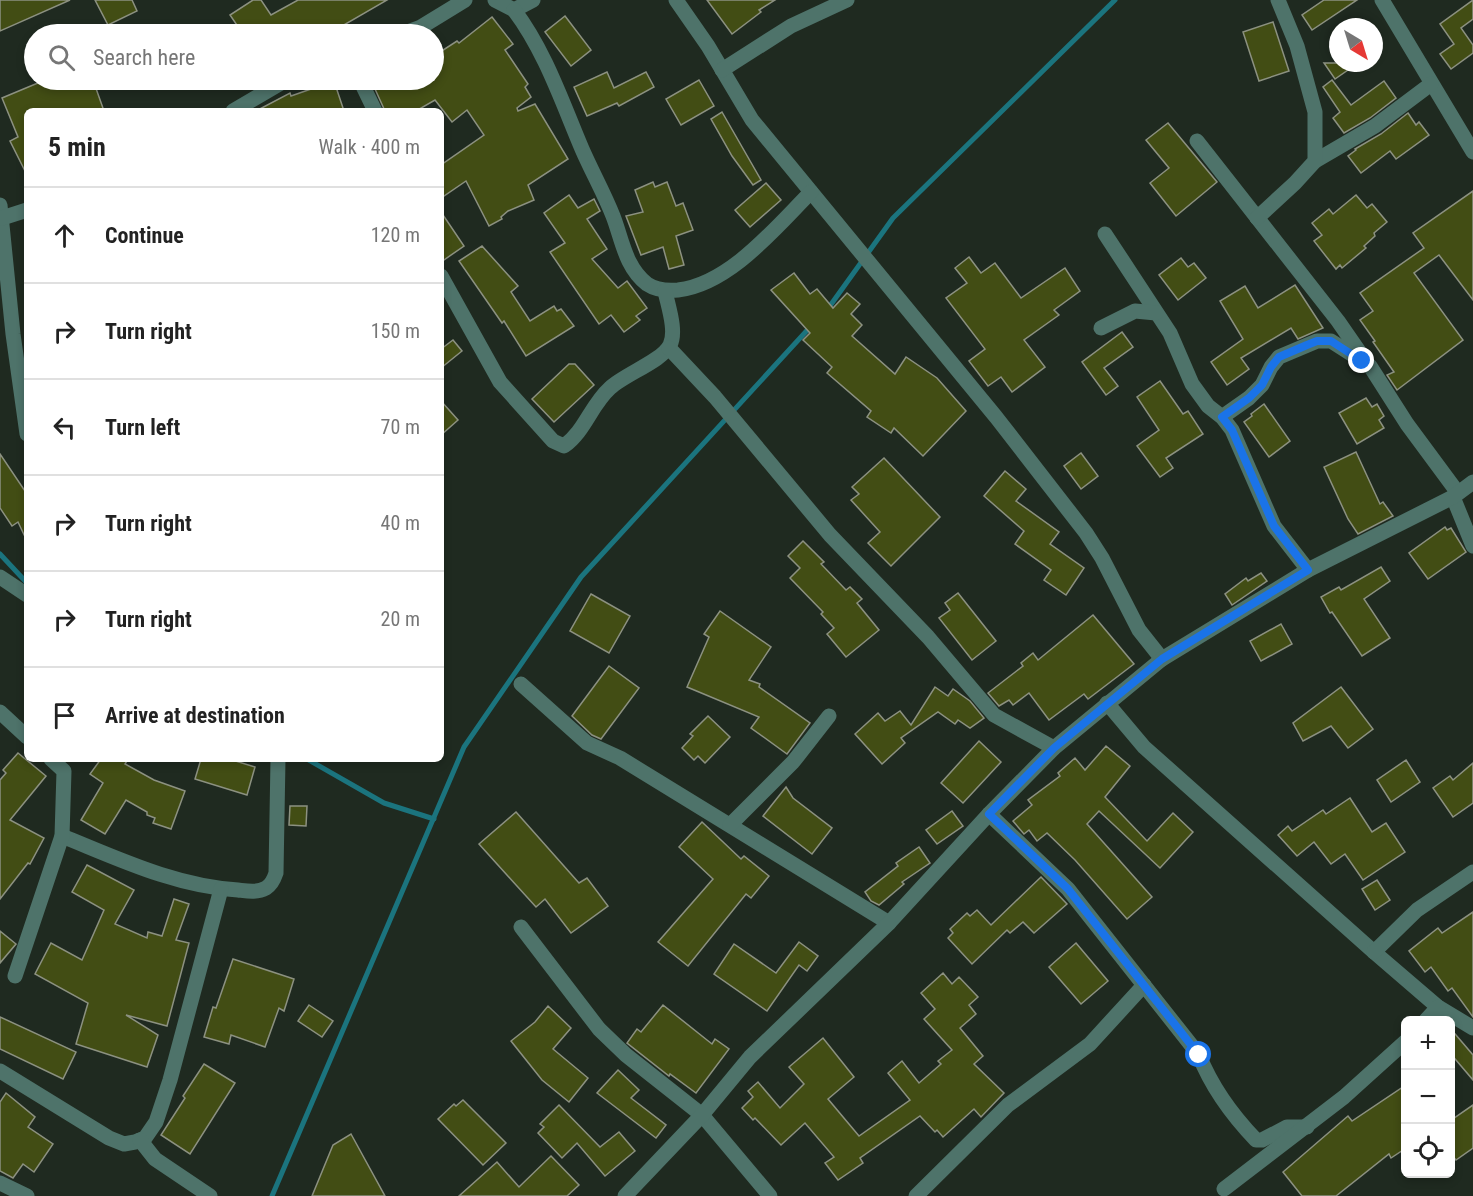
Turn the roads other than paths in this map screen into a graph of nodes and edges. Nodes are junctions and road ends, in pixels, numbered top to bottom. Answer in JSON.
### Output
{"nodes":[{"id":1,"x":465,"y":0,"type":"edge"},
{"id":2,"x":495,"y":0,"type":"edge"},
{"id":3,"x":533,"y":0,"type":"edge"},
{"id":4,"x":676,"y":0,"type":"edge"},
{"id":5,"x":847,"y":0,"type":"edge"},
{"id":6,"x":1278,"y":0,"type":"edge"},
{"id":7,"x":1382,"y":0,"type":"edge"},
{"id":8,"x":514,"y":10,"type":"junction"},
{"id":9,"x":426,"y":24,"type":"edge"},
{"id":10,"x":722,"y":70,"type":"junction"},
{"id":11,"x":1431,"y":84,"type":"junction"},
{"id":12,"x":269,"y":90,"type":"edge"},
{"id":13,"x":365,"y":90,"type":"edge"},
{"id":14,"x":238,"y":108,"type":"edge"},
{"id":15,"x":374,"y":108,"type":"edge"},
{"id":16,"x":1197,"y":141,"type":"dead end"},
{"id":17,"x":1473,"y":152,"type":"edge"},
{"id":18,"x":1315,"y":161,"type":"junction"},
{"id":19,"x":811,"y":192,"type":"junction"},
{"id":20,"x":24,"y":210,"type":"edge"},
{"id":21,"x":1,"y":211,"type":"edge"},
{"id":22,"x":1257,"y":218,"type":"junction"},
{"id":23,"x":1105,"y":234,"type":"dead end"},
{"id":24,"x":444,"y":281,"type":"edge"},
{"id":25,"x":665,"y":291,"type":"junction"},
{"id":26,"x":1156,"y":313,"type":"junction"},
{"id":27,"x":1101,"y":328,"type":"dead end"},
{"id":28,"x":669,"y":348,"type":"junction"},
{"id":29,"x":1376,"y":374,"type":"junction"},
{"id":30,"x":24,"y":414,"type":"edge"},
{"id":31,"x":1222,"y":417,"type":"junction"},
{"id":32,"x":1473,"y":482,"type":"edge"},
{"id":33,"x":1456,"y":495,"type":"junction"},
{"id":34,"x":1473,"y":546,"type":"edge"},
{"id":35,"x":1308,"y":570,"type":"junction"},
{"id":36,"x":0,"y":577,"type":"edge"},
{"id":37,"x":24,"y":593,"type":"edge"},
{"id":38,"x":1162,"y":659,"type":"junction"},
{"id":39,"x":521,"y":684,"type":"dead end"},
{"id":40,"x":1107,"y":703,"type":"junction"},
{"id":41,"x":0,"y":712,"type":"edge"},
{"id":42,"x":829,"y":716,"type":"dead end"},
{"id":43,"x":24,"y":734,"type":"edge"},
{"id":44,"x":1054,"y":748,"type":"junction"},
{"id":45,"x":54,"y":762,"type":"edge"},
{"id":46,"x":278,"y":762,"type":"edge"},
{"id":47,"x":989,"y":814,"type":"junction"},
{"id":48,"x":730,"y":825,"type":"junction"},
{"id":49,"x":62,"y":836,"type":"junction"},
{"id":50,"x":1473,"y":872,"type":"edge"},
{"id":51,"x":221,"y":889,"type":"junction"},
{"id":52,"x":889,"y":923,"type":"junction"},
{"id":53,"x":520,"y":927,"type":"dead end"},
{"id":54,"x":1374,"y":952,"type":"junction"},
{"id":55,"x":15,"y":976,"type":"dead end"},
{"id":56,"x":1144,"y":985,"type":"junction"},
{"id":57,"x":1438,"y":1007,"type":"junction"},
{"id":58,"x":1430,"y":1016,"type":"edge"},
{"id":59,"x":1473,"y":1028,"type":"edge"},
{"id":60,"x":1401,"y":1046,"type":"edge"},
{"id":61,"x":0,"y":1071,"type":"edge"},
{"id":62,"x":702,"y":1114,"type":"junction"},
{"id":63,"x":1307,"y":1126,"type":"junction"},
{"id":64,"x":140,"y":1140,"type":"junction"},
{"id":65,"x":0,"y":1183,"type":"edge"},
{"id":66,"x":1224,"y":1189,"type":"dead end"},
{"id":67,"x":27,"y":1196,"type":"edge"},
{"id":68,"x":210,"y":1196,"type":"edge"},
{"id":69,"x":625,"y":1196,"type":"edge"},
{"id":70,"x":770,"y":1196,"type":"edge"},
{"id":71,"x":916,"y":1196,"type":"edge"}],
"edges":[{"from":1,"to":9,"type":"street"},
{"from":2,"to":8,"type":"street"},
{"from":3,"to":8,"type":"street"},
{"from":4,"to":10,"type":"street"},
{"from":5,"to":10,"type":"street"},
{"from":6,"to":18,"type":"street"},
{"from":7,"to":11,"type":"street"},
{"from":8,"to":25,"type":"street"},
{"from":10,"to":19,"type":"street"},
{"from":11,"to":17,"type":"street"},
{"from":11,"to":18,"type":"street"},
{"from":12,"to":14,"type":"street"},
{"from":13,"to":15,"type":"street"},
{"from":16,"to":22,"type":"street"},
{"from":18,"to":22,"type":"street"},
{"from":19,"to":25,"type":"street"},
{"from":19,"to":38,"type":"street"},
{"from":20,"to":21,"type":"street"},
{"from":21,"to":30,"type":"street"},
{"from":22,"to":29,"type":"street"},
{"from":23,"to":26,"type":"street"},
{"from":24,"to":28,"type":"street"},
{"from":25,"to":28,"type":"street"},
{"from":26,"to":27,"type":"street"},
{"from":26,"to":31,"type":"street"},
{"from":28,"to":44,"type":"street"},
{"from":29,"to":31,"type":"street"},
{"from":29,"to":33,"type":"street"},
{"from":31,"to":35,"type":"street"},
{"from":32,"to":33,"type":"street"},
{"from":33,"to":34,"type":"street"},
{"from":33,"to":35,"type":"street"},
{"from":35,"to":38,"type":"street"},
{"from":36,"to":37,"type":"street"},
{"from":38,"to":40,"type":"street"},
{"from":39,"to":48,"type":"street"},
{"from":40,"to":44,"type":"street"},
{"from":40,"to":54,"type":"street"},
{"from":41,"to":43,"type":"street"},
{"from":42,"to":48,"type":"street"},
{"from":44,"to":47,"type":"street"},
{"from":45,"to":49,"type":"street"},
{"from":46,"to":51,"type":"street"},
{"from":47,"to":52,"type":"street"},
{"from":47,"to":56,"type":"street"},
{"from":48,"to":52,"type":"street"},
{"from":49,"to":51,"type":"street"},
{"from":49,"to":55,"type":"street"},
{"from":50,"to":54,"type":"street"},
{"from":51,"to":64,"type":"street"},
{"from":52,"to":62,"type":"street"},
{"from":53,"to":62,"type":"street"},
{"from":54,"to":57,"type":"street"},
{"from":56,"to":63,"type":"street"},
{"from":56,"to":71,"type":"street"},
{"from":57,"to":58,"type":"street"},
{"from":57,"to":59,"type":"street"},
{"from":60,"to":63,"type":"street"},
{"from":61,"to":64,"type":"street"},
{"from":62,"to":69,"type":"street"},
{"from":62,"to":70,"type":"street"},
{"from":63,"to":66,"type":"street"},
{"from":64,"to":68,"type":"street"},
{"from":65,"to":67,"type":"street"}]}
